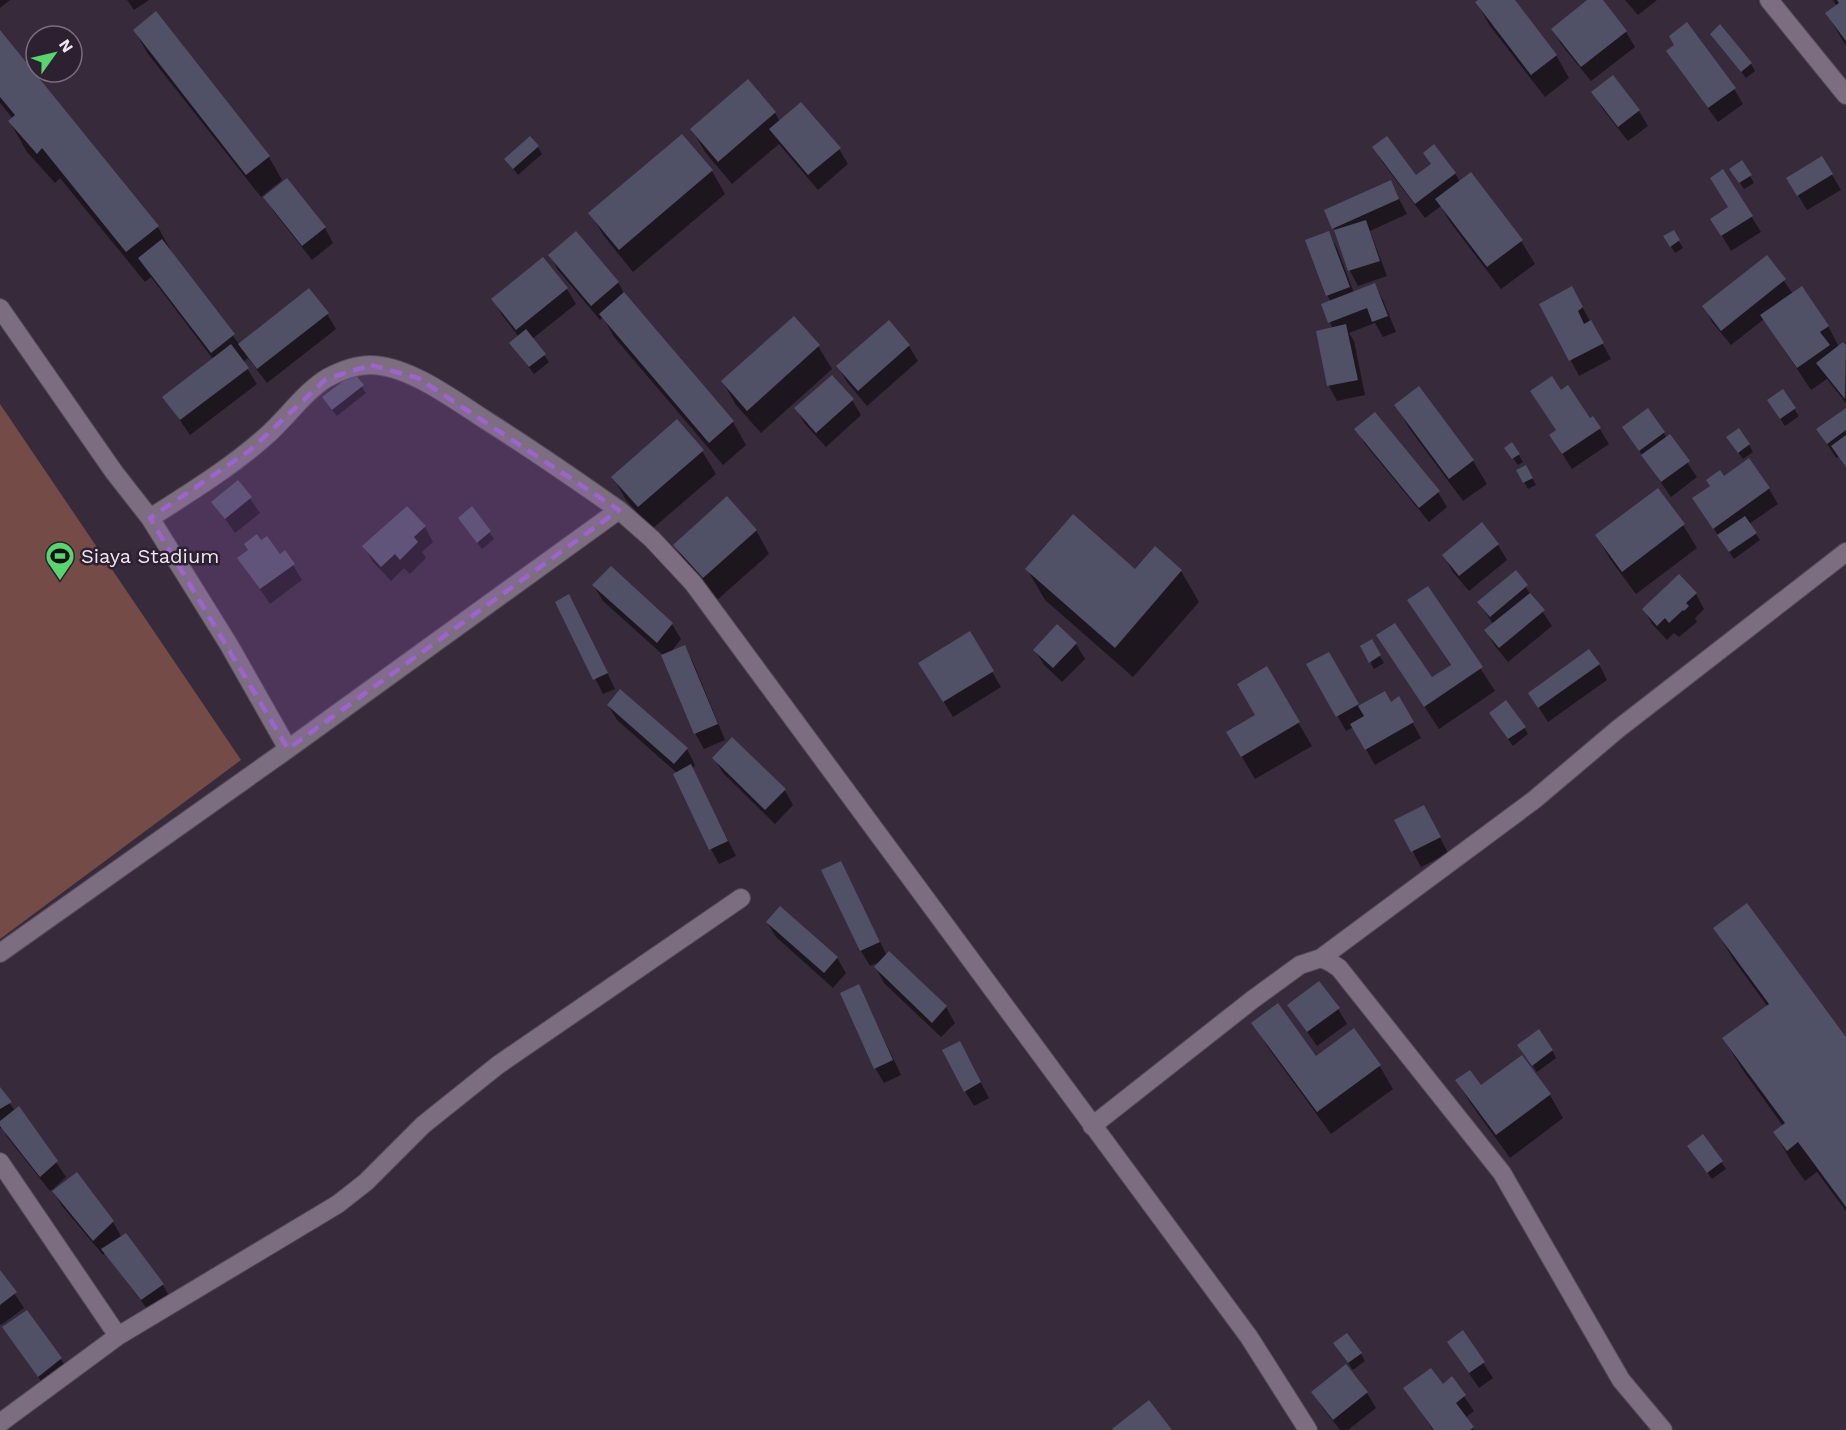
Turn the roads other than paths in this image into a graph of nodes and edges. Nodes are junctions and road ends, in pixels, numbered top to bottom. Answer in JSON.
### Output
{"nodes":[{"id":1,"x":1769,"y":0,"type":"edge"},
{"id":2,"x":1846,"y":95,"type":"edge"},
{"id":3,"x":0,"y":308,"type":"edge"},
{"id":4,"x":619,"y":510,"type":"junction"},
{"id":5,"x":150,"y":518,"type":"junction"},
{"id":6,"x":1846,"y":552,"type":"edge"},
{"id":7,"x":288,"y":749,"type":"junction"},
{"id":8,"x":741,"y":898,"type":"dead end"},
{"id":9,"x":0,"y":953,"type":"edge"},
{"id":10,"x":1321,"y":958,"type":"junction"},
{"id":11,"x":1092,"y":1126,"type":"junction"},
{"id":12,"x":0,"y":1162,"type":"edge"},
{"id":13,"x":118,"y":1336,"type":"junction"},
{"id":14,"x":0,"y":1423,"type":"edge"},
{"id":15,"x":1308,"y":1430,"type":"edge"},
{"id":16,"x":1664,"y":1430,"type":"edge"}],
"edges":[{"from":1,"to":2,"type":"street"},
{"from":3,"to":5,"type":"street"},
{"from":4,"to":5,"type":"street"},
{"from":4,"to":7,"type":"street"},
{"from":4,"to":11,"type":"street"},
{"from":5,"to":7,"type":"street"},
{"from":6,"to":10,"type":"street"},
{"from":7,"to":9,"type":"street"},
{"from":8,"to":13,"type":"street"},
{"from":10,"to":11,"type":"street"},
{"from":10,"to":16,"type":"street"},
{"from":11,"to":15,"type":"street"},
{"from":12,"to":13,"type":"street"},
{"from":13,"to":14,"type":"street"}]}
